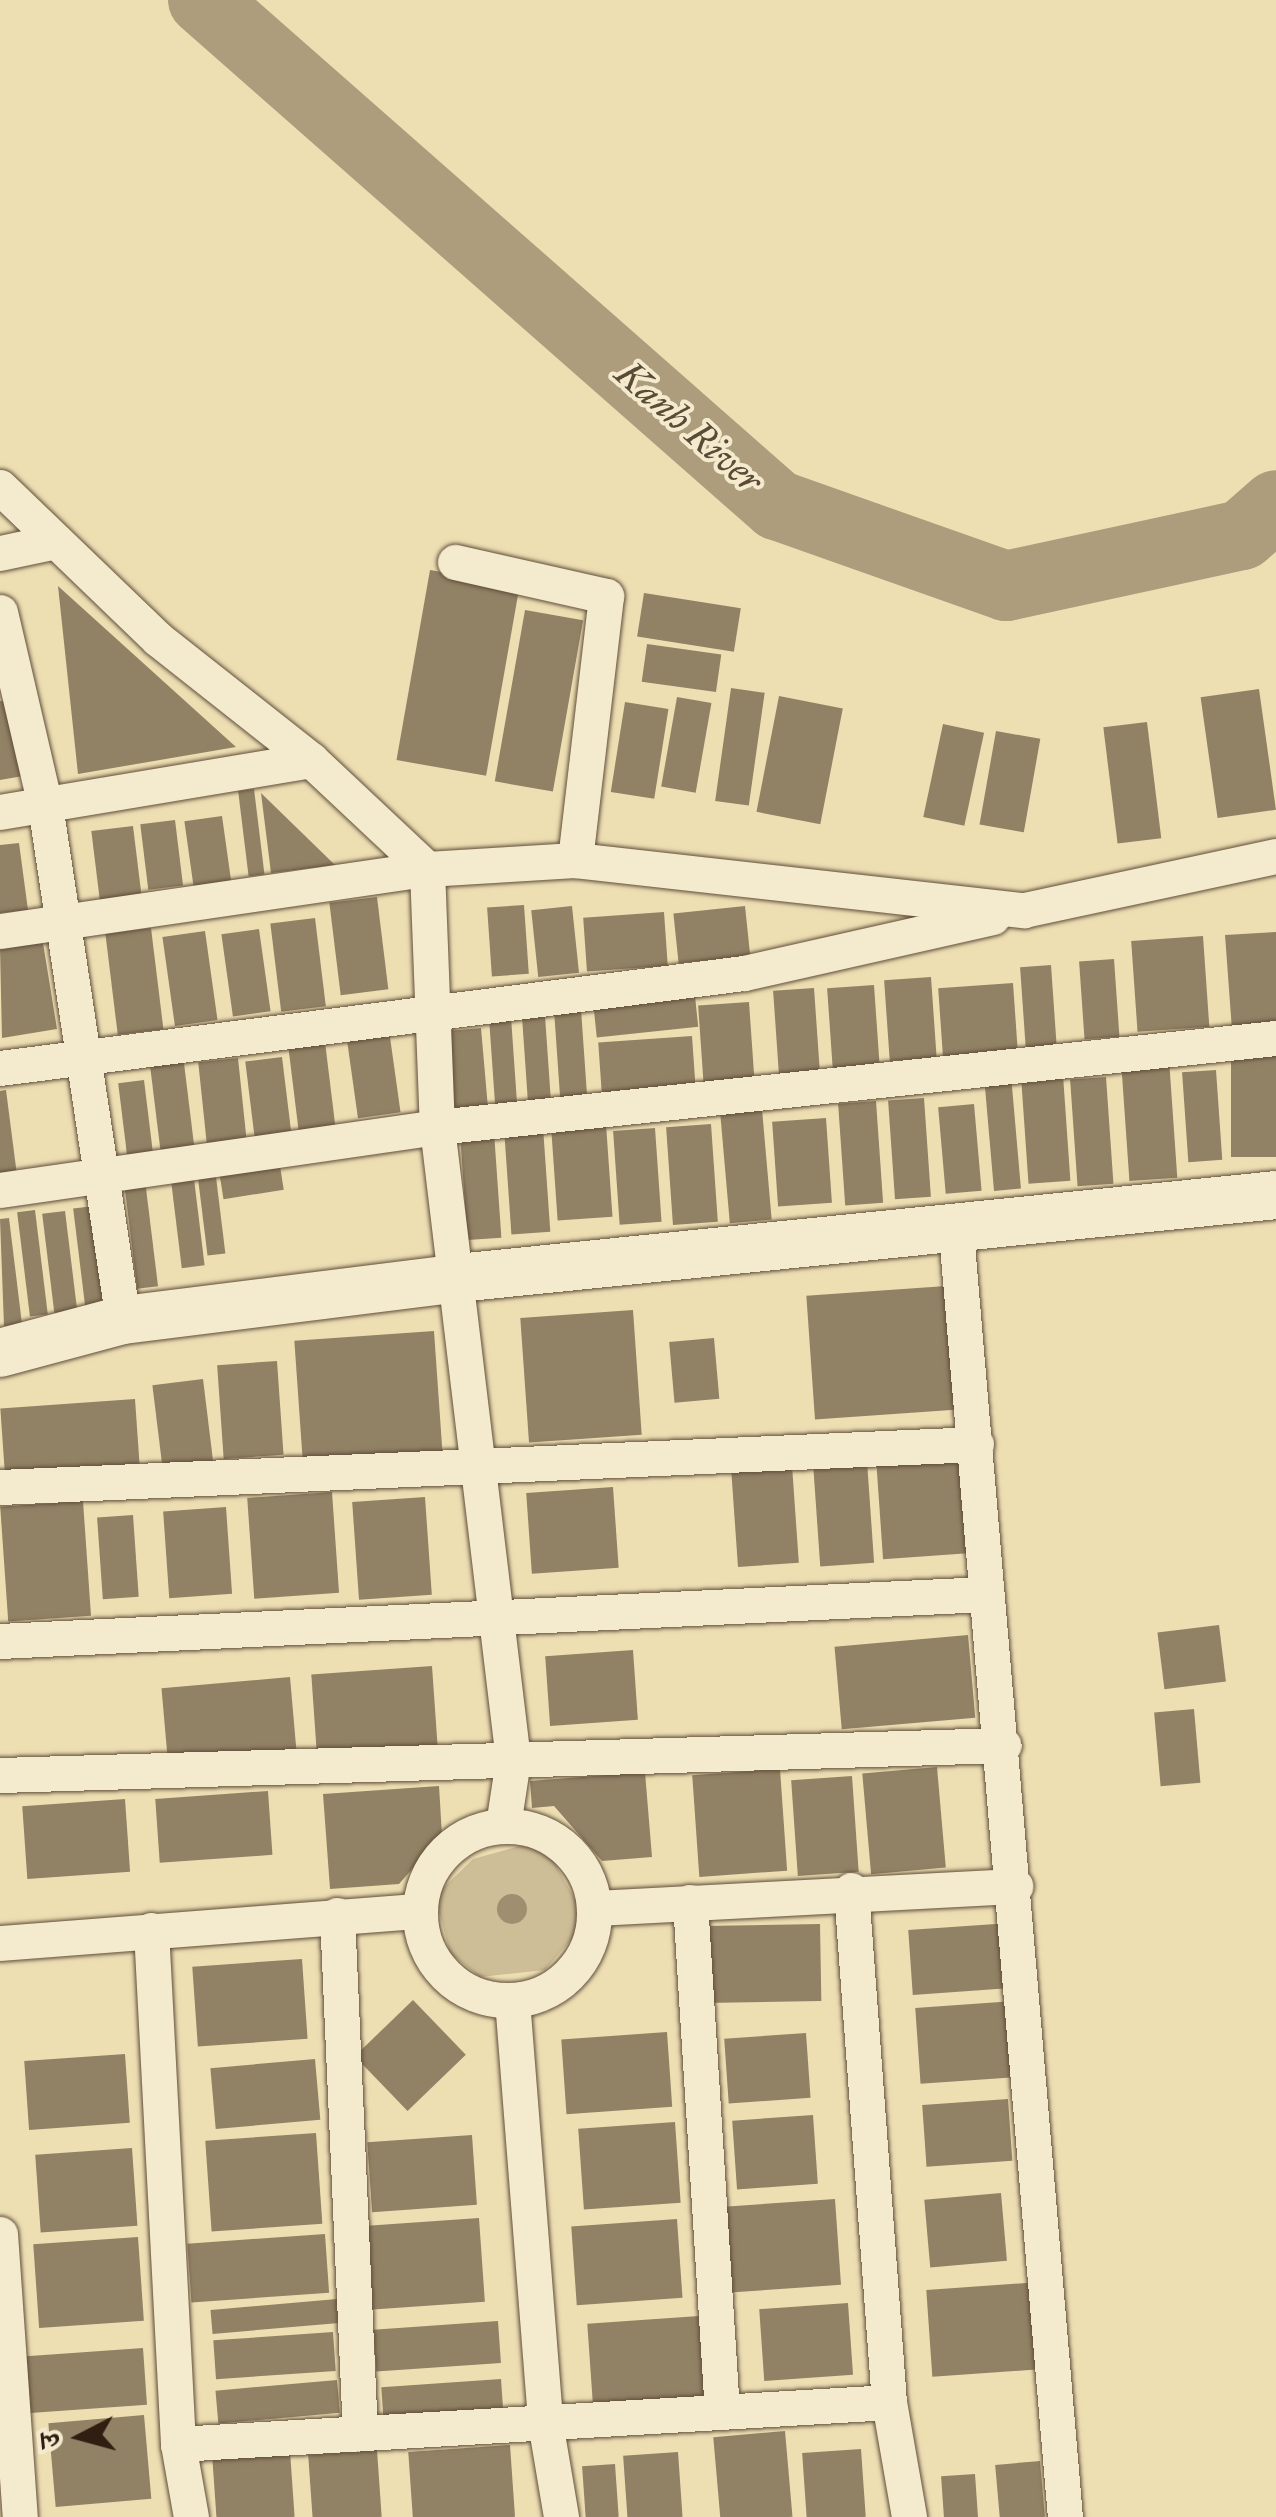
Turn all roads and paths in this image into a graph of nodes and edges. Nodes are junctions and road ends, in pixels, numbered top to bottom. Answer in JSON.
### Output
{"nodes":[{"id":1,"x":0,"y":487,"type":"edge"},
{"id":2,"x":56,"y":540,"type":"junction"},
{"id":3,"x":0,"y":553,"type":"edge"},
{"id":4,"x":456,"y":562,"type":"dead end"},
{"id":5,"x":0,"y":612,"type":"edge"},
{"id":6,"x":6,"y":677,"type":"edge"},
{"id":7,"x":312,"y":760,"type":"junction"},
{"id":8,"x":45,"y":805,"type":"junction"},
{"id":9,"x":0,"y":812,"type":"edge"},
{"id":10,"x":1276,"y":856,"type":"edge"},
{"id":11,"x":575,"y":860,"type":"junction"},
{"id":12,"x":427,"y":868,"type":"junction"},
{"id":13,"x":1024,"y":910,"type":"junction"},
{"id":14,"x":64,"y":923,"type":"junction"},
{"id":15,"x":0,"y":931,"type":"edge"},
{"id":16,"x":437,"y":1012,"type":"junction"},
{"id":17,"x":1276,"y":1038,"type":"edge"},
{"id":18,"x":84,"y":1056,"type":"junction"},
{"id":19,"x":0,"y":1068,"type":"edge"},
{"id":20,"x":437,"y":1128,"type":"junction"},
{"id":21,"x":104,"y":1172,"type":"junction"},
{"id":22,"x":0,"y":1190,"type":"edge"},
{"id":23,"x":1276,"y":1195,"type":"edge"},
{"id":24,"x":956,"y":1233,"type":"junction"},
{"id":25,"x":458,"y":1278,"type":"junction"},
{"id":26,"x":123,"y":1320,"type":"junction"},
{"id":27,"x":0,"y":1354,"type":"edge"},
{"id":28,"x":976,"y":1444,"type":"junction"},
{"id":29,"x":485,"y":1472,"type":"junction"},
{"id":30,"x":0,"y":1487,"type":"edge"},
{"id":31,"x":986,"y":1594,"type":"junction"},
{"id":32,"x":498,"y":1624,"type":"junction"},
{"id":33,"x":0,"y":1641,"type":"edge"},
{"id":34,"x":1004,"y":1746,"type":"junction"},
{"id":35,"x":513,"y":1760,"type":"junction"},
{"id":36,"x":0,"y":1775,"type":"edge"},
{"id":37,"x":503,"y":1826,"type":"junction"},
{"id":38,"x":1015,"y":1886,"type":"junction"},
{"id":39,"x":851,"y":1890,"type":"junction"},
{"id":40,"x":690,"y":1902,"type":"junction"},
{"id":41,"x":594,"y":1908,"type":"junction"},
{"id":42,"x":415,"y":1911,"type":"junction"},
{"id":43,"x":337,"y":1915,"type":"junction"},
{"id":44,"x":151,"y":1930,"type":"junction"},
{"id":45,"x":0,"y":1943,"type":"edge"},
{"id":46,"x":512,"y":2000,"type":"junction"},
{"id":47,"x":0,"y":2234,"type":"edge"},
{"id":48,"x":889,"y":2402,"type":"junction"},
{"id":49,"x":722,"y":2412,"type":"junction"},
{"id":50,"x":544,"y":2422,"type":"junction"},
{"id":51,"x":360,"y":2433,"type":"junction"},
{"id":52,"x":178,"y":2444,"type":"junction"},
{"id":53,"x":20,"y":2517,"type":"edge"},
{"id":54,"x":191,"y":2517,"type":"edge"},
{"id":55,"x":561,"y":2517,"type":"edge"},
{"id":56,"x":909,"y":2517,"type":"edge"},
{"id":57,"x":1065,"y":2517,"type":"edge"}],
"edges":[{"from":1,"to":2,"type":"street"},
{"from":2,"to":3,"type":"street"},
{"from":2,"to":7,"type":"street"},
{"from":4,"to":11,"type":"street"},
{"from":5,"to":6,"type":"street"},
{"from":6,"to":8,"type":"street"},
{"from":7,"to":8,"type":"street"},
{"from":7,"to":12,"type":"street"},
{"from":8,"to":9,"type":"street"},
{"from":8,"to":14,"type":"street"},
{"from":10,"to":13,"type":"street"},
{"from":11,"to":12,"type":"street"},
{"from":11,"to":13,"type":"street"},
{"from":12,"to":14,"type":"street"},
{"from":12,"to":16,"type":"street"},
{"from":13,"to":16,"type":"street"},
{"from":14,"to":15,"type":"street"},
{"from":14,"to":18,"type":"street"},
{"from":16,"to":18,"type":"street"},
{"from":16,"to":20,"type":"street"},
{"from":17,"to":20,"type":"street"},
{"from":18,"to":19,"type":"street"},
{"from":18,"to":21,"type":"street"},
{"from":20,"to":21,"type":"street"},
{"from":20,"to":25,"type":"street"},
{"from":21,"to":22,"type":"street"},
{"from":21,"to":26,"type":"street"},
{"from":23,"to":24,"type":"street"},
{"from":24,"to":25,"type":"street"},
{"from":24,"to":28,"type":"street"},
{"from":25,"to":26,"type":"street"},
{"from":25,"to":29,"type":"street"},
{"from":26,"to":27,"type":"street"},
{"from":28,"to":29,"type":"street"},
{"from":28,"to":31,"type":"street"},
{"from":29,"to":30,"type":"street"},
{"from":29,"to":32,"type":"street"},
{"from":31,"to":32,"type":"street"},
{"from":31,"to":34,"type":"street"},
{"from":32,"to":33,"type":"street"},
{"from":32,"to":35,"type":"street"},
{"from":34,"to":35,"type":"street"},
{"from":34,"to":38,"type":"street"},
{"from":35,"to":36,"type":"street"},
{"from":35,"to":37,"type":"street"},
{"from":37,"to":41,"type":"street"},
{"from":37,"to":42,"type":"street"},
{"from":38,"to":39,"type":"street"},
{"from":38,"to":57,"type":"street"},
{"from":39,"to":40,"type":"street"},
{"from":39,"to":48,"type":"street"},
{"from":40,"to":41,"type":"street"},
{"from":40,"to":49,"type":"street"},
{"from":41,"to":46,"type":"street"},
{"from":42,"to":43,"type":"street"},
{"from":42,"to":46,"type":"street"},
{"from":43,"to":44,"type":"street"},
{"from":43,"to":51,"type":"street"},
{"from":44,"to":45,"type":"street"},
{"from":44,"to":52,"type":"street"},
{"from":46,"to":50,"type":"street"},
{"from":47,"to":53,"type":"street"},
{"from":48,"to":49,"type":"street"},
{"from":48,"to":56,"type":"street"},
{"from":49,"to":50,"type":"street"},
{"from":50,"to":51,"type":"street"},
{"from":50,"to":55,"type":"street"},
{"from":51,"to":52,"type":"street"},
{"from":52,"to":54,"type":"street"}]}
